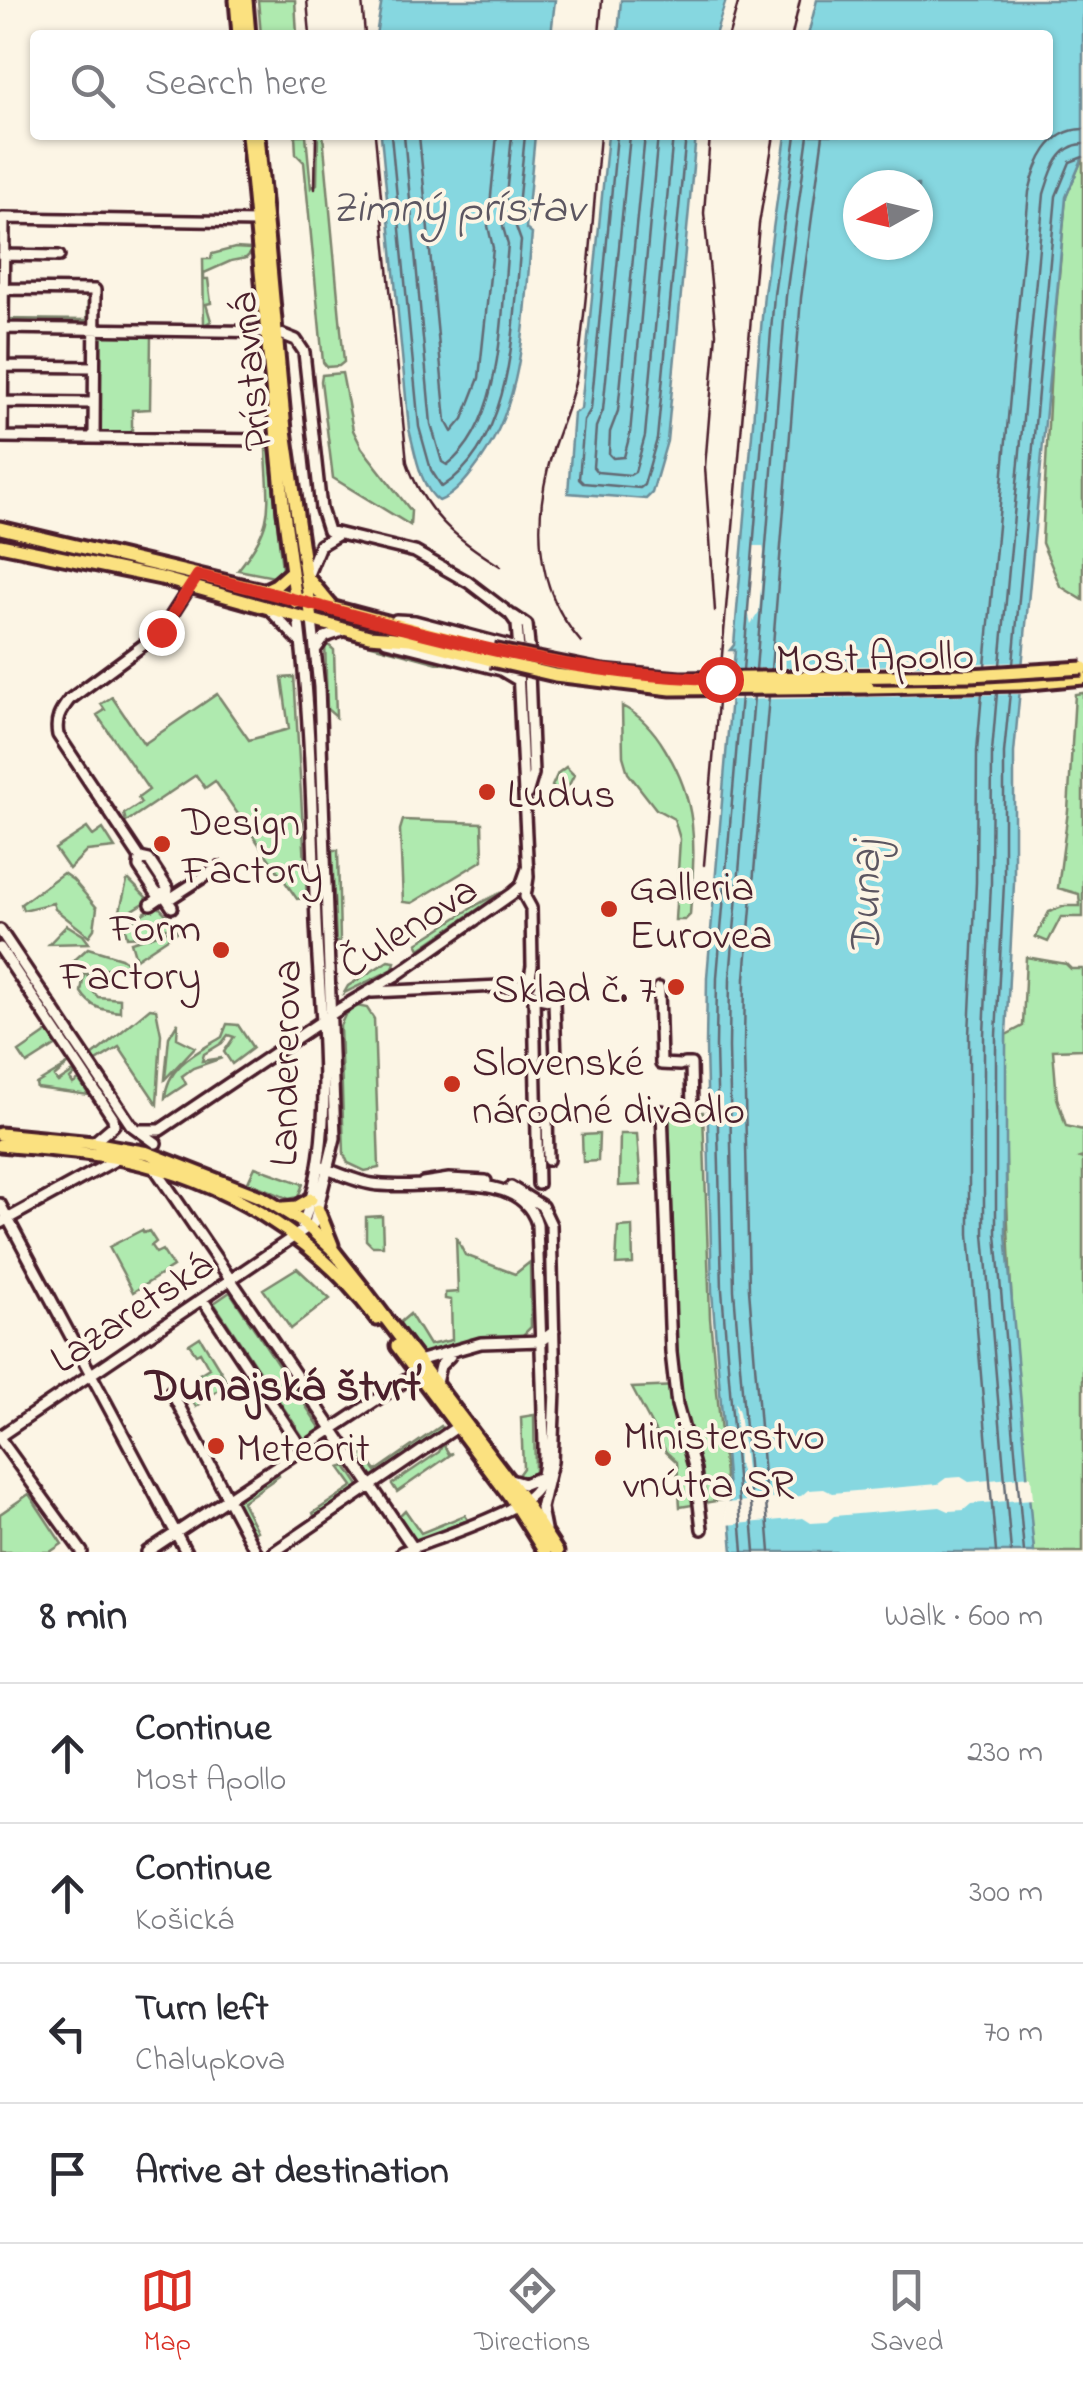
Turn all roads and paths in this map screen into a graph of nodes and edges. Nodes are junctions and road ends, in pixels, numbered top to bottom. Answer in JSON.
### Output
{"nodes":[{"id":1,"x":236,"y":0,"type":"edge"},
{"id":2,"x":246,"y":0,"type":"edge"},
{"id":3,"x":239,"y":30,"type":"edge"},
{"id":4,"x":249,"y":30,"type":"edge"},
{"id":5,"x":248,"y":140,"type":"edge"},
{"id":6,"x":258,"y":140,"type":"edge"},
{"id":7,"x":2,"y":218,"type":"edge"},
{"id":8,"x":256,"y":222,"type":"junction"},
{"id":9,"x":2,"y":255,"type":"edge"},
{"id":10,"x":59,"y":256,"type":"dead end"},
{"id":11,"x":2,"y":289,"type":"edge"},
{"id":12,"x":2,"y":328,"type":"edge"},
{"id":13,"x":94,"y":329,"type":"junction"},
{"id":14,"x":272,"y":332,"type":"junction"},
{"id":15,"x":3,"y":366,"type":"junction"},
{"id":16,"x":94,"y":367,"type":"junction"},
{"id":17,"x":2,"y":402,"type":"junction"},
{"id":18,"x":94,"y":403,"type":"junction"},
{"id":19,"x":2,"y":437,"type":"edge"},
{"id":20,"x":94,"y":438,"type":"junction"},
{"id":21,"x":277,"y":440,"type":"junction"},
{"id":22,"x":0,"y":528,"type":"edge"},
{"id":23,"x":339,"y":534,"type":"junction"},
{"id":24,"x":0,"y":546,"type":"edge"},
{"id":25,"x":292,"y":570,"type":"junction"},
{"id":26,"x":198,"y":575,"type":"junction"},
{"id":27,"x":306,"y":577,"type":"junction"},
{"id":28,"x":190,"y":588,"type":"junction"},
{"id":29,"x":263,"y":590,"type":"junction"},
{"id":30,"x":296,"y":598,"type":"junction"},
{"id":31,"x":310,"y":602,"type":"junction"},
{"id":32,"x":267,"y":607,"type":"junction"},
{"id":33,"x":334,"y":608,"type":"junction"},
{"id":34,"x":510,"y":614,"type":"junction"},
{"id":35,"x":298,"y":616,"type":"junction"},
{"id":36,"x":373,"y":619,"type":"junction"},
{"id":37,"x":312,"y":620,"type":"junction"},
{"id":38,"x":347,"y":630,"type":"junction"},
{"id":39,"x":369,"y":636,"type":"junction"},
{"id":40,"x":301,"y":644,"type":"junction"},
{"id":41,"x":316,"y":649,"type":"junction"},
{"id":42,"x":519,"y":649,"type":"junction"},
{"id":43,"x":492,"y":655,"type":"junction"},
{"id":44,"x":1083,"y":668,"type":"edge"},
{"id":45,"x":1083,"y":678,"type":"edge"},
{"id":46,"x":528,"y":866,"type":"junction"},
{"id":47,"x":219,"y":867,"type":"dead end"},
{"id":48,"x":512,"y":894,"type":"junction"},
{"id":49,"x":525,"y":897,"type":"junction"},
{"id":50,"x":168,"y":901,"type":"junction"},
{"id":51,"x":151,"y":904,"type":"dead end"},
{"id":52,"x":0,"y":930,"type":"edge"},
{"id":53,"x":0,"y":948,"type":"edge"},
{"id":54,"x":331,"y":987,"type":"junction"},
{"id":55,"x":659,"y":988,"type":"dead end"},
{"id":56,"x":370,"y":992,"type":"junction"},
{"id":57,"x":351,"y":1001,"type":"junction"},
{"id":58,"x":332,"y":1014,"type":"junction"},
{"id":59,"x":320,"y":1022,"type":"junction"},
{"id":60,"x":556,"y":1060,"type":"dead end"},
{"id":61,"x":692,"y":1110,"type":"dead end"},
{"id":62,"x":662,"y":1111,"type":"dead end"},
{"id":63,"x":546,"y":1114,"type":"dead end"},
{"id":64,"x":138,"y":1130,"type":"junction"},
{"id":65,"x":160,"y":1130,"type":"junction"},
{"id":66,"x":0,"y":1134,"type":"edge"},
{"id":67,"x":93,"y":1143,"type":"junction"},
{"id":68,"x":0,"y":1145,"type":"edge"},
{"id":69,"x":152,"y":1148,"type":"junction"},
{"id":70,"x":119,"y":1158,"type":"junction"},
{"id":71,"x":548,"y":1160,"type":"dead end"},
{"id":72,"x":158,"y":1162,"type":"junction"},
{"id":73,"x":325,"y":1168,"type":"junction"},
{"id":74,"x":538,"y":1184,"type":"dead end"},
{"id":75,"x":418,"y":1185,"type":"junction"},
{"id":76,"x":0,"y":1204,"type":"edge"},
{"id":77,"x":315,"y":1204,"type":"junction"},
{"id":78,"x":283,"y":1208,"type":"junction"},
{"id":79,"x":4,"y":1221,"type":"edge"},
{"id":80,"x":307,"y":1225,"type":"junction"},
{"id":81,"x":295,"y":1237,"type":"junction"},
{"id":82,"x":332,"y":1250,"type":"junction"},
{"id":83,"x":232,"y":1280,"type":"junction"},
{"id":84,"x":203,"y":1300,"type":"junction"},
{"id":85,"x":540,"y":1324,"type":"junction"},
{"id":86,"x":554,"y":1331,"type":"junction"},
{"id":87,"x":541,"y":1341,"type":"junction"},
{"id":88,"x":513,"y":1342,"type":"junction"},
{"id":89,"x":453,"y":1353,"type":"junction"},
{"id":90,"x":541,"y":1357,"type":"junction"},
{"id":91,"x":422,"y":1372,"type":"junction"},
{"id":92,"x":91,"y":1375,"type":"junction"},
{"id":93,"x":559,"y":1390,"type":"junction"},
{"id":94,"x":170,"y":1391,"type":"dead end"},
{"id":95,"x":542,"y":1391,"type":"junction"},
{"id":96,"x":457,"y":1428,"type":"junction"},
{"id":97,"x":332,"y":1429,"type":"junction"},
{"id":98,"x":0,"y":1438,"type":"edge"},
{"id":99,"x":302,"y":1449,"type":"junction"},
{"id":100,"x":541,"y":1476,"type":"junction"},
{"id":101,"x":507,"y":1479,"type":"junction"},
{"id":102,"x":371,"y":1486,"type":"junction"},
{"id":103,"x":227,"y":1498,"type":"junction"},
{"id":104,"x":520,"y":1504,"type":"junction"},
{"id":105,"x":702,"y":1529,"type":"dead end"},
{"id":106,"x":175,"y":1533,"type":"junction"},
{"id":107,"x":546,"y":1537,"type":"junction"},
{"id":108,"x":414,"y":1550,"type":"edge"},
{"id":109,"x":82,"y":1552,"type":"edge"},
{"id":110,"x":147,"y":1552,"type":"edge"},
{"id":111,"x":186,"y":1552,"type":"edge"},
{"id":112,"x":256,"y":1552,"type":"edge"},
{"id":113,"x":274,"y":1552,"type":"edge"},
{"id":114,"x":402,"y":1552,"type":"edge"},
{"id":115,"x":545,"y":1552,"type":"edge"},
{"id":116,"x":557,"y":1552,"type":"edge"}],
"edges":[{"from":1,"to":3,"type":"main road"},
{"from":2,"to":4,"type":"main road"},
{"from":5,"to":8,"type":"main road","name":"Prístavná"},
{"from":6,"to":14,"type":"main road","name":"Prístavná"},
{"from":7,"to":8,"type":"street"},
{"from":7,"to":9,"type":"street"},
{"from":8,"to":14,"type":"main road","name":"Prístavná"},
{"from":9,"to":10,"type":"street"},
{"from":9,"to":11,"type":"street"},
{"from":11,"to":12,"type":"street"},
{"from":11,"to":13,"type":"street"},
{"from":12,"to":13,"type":"street"},
{"from":12,"to":15,"type":"street"},
{"from":13,"to":14,"type":"street"},
{"from":13,"to":16,"type":"street"},
{"from":14,"to":21,"type":"main road","name":"Prístavná"},
{"from":14,"to":23,"type":"street"},
{"from":14,"to":27,"type":"main road","name":"Prístavná"},
{"from":15,"to":16,"type":"street"},
{"from":15,"to":17,"type":"street"},
{"from":16,"to":18,"type":"street"},
{"from":17,"to":18,"type":"street"},
{"from":17,"to":19,"type":"street"},
{"from":18,"to":20,"type":"street"},
{"from":19,"to":20,"type":"street"},
{"from":20,"to":21,"type":"street"},
{"from":21,"to":25,"type":"main road","name":"Prístavná"},
{"from":22,"to":26,"type":"main road"},
{"from":23,"to":27,"type":"street"},
{"from":23,"to":34,"type":"street"},
{"from":24,"to":28,"type":"main road"},
{"from":25,"to":29,"type":"main road"},
{"from":25,"to":30,"type":"main road","name":"Prístavná"},
{"from":26,"to":28,"type":"street"},
{"from":26,"to":29,"type":"main road"},
{"from":27,"to":31,"type":"main road","name":"Prístavná"},
{"from":27,"to":33,"type":"main road"},
{"from":28,"to":32,"type":"main road"},
{"from":28,"to":50,"type":"street"},
{"from":29,"to":30,"type":"main road"},
{"from":30,"to":31,"type":"main road"},
{"from":30,"to":35,"type":"main road","name":"Landererova"},
{"from":31,"to":33,"type":"main road"},
{"from":31,"to":37,"type":"main road","name":"Landererova"},
{"from":32,"to":35,"type":"main road"},
{"from":32,"to":40,"type":"street"},
{"from":33,"to":36,"type":"main road"},
{"from":34,"to":42,"type":"street"},
{"from":34,"to":42,"type":"street"},
{"from":35,"to":37,"type":"main road"},
{"from":35,"to":40,"type":"street","name":"Landererova"},
{"from":36,"to":42,"type":"street"},
{"from":36,"to":43,"type":"main road"},
{"from":37,"to":38,"type":"main road"},
{"from":37,"to":41,"type":"street","name":"Landererova"},
{"from":38,"to":39,"type":"main road"},
{"from":38,"to":41,"type":"street"},
{"from":39,"to":43,"type":"main road"},
{"from":39,"to":46,"type":"street"},
{"from":40,"to":59,"type":"street","name":"Landererova"},
{"from":41,"to":54,"type":"street","name":"Landererova"},
{"from":43,"to":44,"type":"main road","name":"Most Apollo","bridge":true},
{"from":43,"to":45,"type":"main road","name":"Most Apollo","bridge":true},
{"from":46,"to":48,"type":"street","name":"Čulenova"},
{"from":46,"to":49,"type":"street"},
{"from":47,"to":50,"type":"street"},
{"from":48,"to":49,"type":"street"},
{"from":48,"to":56,"type":"street","name":"Čulenova"},
{"from":49,"to":56,"type":"street"},
{"from":50,"to":51,"type":"street"},
{"from":52,"to":64,"type":"street"},
{"from":53,"to":67,"type":"street"},
{"from":54,"to":57,"type":"street"},
{"from":54,"to":58,"type":"street","name":"Landererova"},
{"from":55,"to":61,"type":"street"},
{"from":56,"to":57,"type":"street","name":"Čulenova"},
{"from":57,"to":58,"type":"street","name":"Čulenova"},
{"from":58,"to":59,"type":"street","name":"Čulenova"},
{"from":58,"to":73,"type":"street","name":"Landererova"},
{"from":59,"to":65,"type":"street","name":"Čulenova"},
{"from":59,"to":73,"type":"street","name":"Landererova"},
{"from":60,"to":74,"type":"street"},
{"from":62,"to":105,"type":"street"},
{"from":63,"to":71,"type":"street"},
{"from":64,"to":65,"type":"street"},
{"from":64,"to":69,"type":"street"},
{"from":65,"to":69,"type":"street"},
{"from":66,"to":67,"type":"main road"},
{"from":67,"to":69,"type":"main road"},
{"from":68,"to":70,"type":"main road"},
{"from":69,"to":72,"type":"main road"},
{"from":70,"to":72,"type":"main road"},
{"from":70,"to":79,"type":"street"},
{"from":72,"to":78,"type":"main road"},
{"from":72,"to":81,"type":"main road"},
{"from":72,"to":83,"type":"street"},
{"from":73,"to":75,"type":"street"},
{"from":73,"to":77,"type":"street","name":"Landererova"},
{"from":75,"to":85,"type":"street"},
{"from":75,"to":86,"type":"street"},
{"from":76,"to":79,"type":"street"},
{"from":77,"to":78,"type":"main road"},
{"from":77,"to":80,"type":"street","name":"Landererova"},
{"from":77,"to":82,"type":"main road"},
{"from":78,"to":80,"type":"main road"},
{"from":79,"to":92,"type":"street"},
{"from":80,"to":81,"type":"street","name":"Landererova"},
{"from":80,"to":82,"type":"main road"},
{"from":81,"to":83,"type":"street","name":"Lazaretská"},
{"from":81,"to":91,"type":"main road"},
{"from":82,"to":91,"type":"main road"},
{"from":83,"to":84,"type":"street","name":"Lazaretská"},
{"from":83,"to":97,"type":"street"},
{"from":84,"to":92,"type":"street","name":"Lazaretská"},
{"from":84,"to":99,"type":"street"},
{"from":85,"to":87,"type":"street"},
{"from":85,"to":88,"type":"street"},
{"from":86,"to":87,"type":"street"},
{"from":86,"to":93,"type":"street"},
{"from":87,"to":88,"type":"street"},
{"from":87,"to":90,"type":"street"},
{"from":88,"to":89,"type":"street"},
{"from":88,"to":90,"type":"street"},
{"from":89,"to":91,"type":"street"},
{"from":89,"to":91,"type":"street"},
{"from":90,"to":95,"type":"street"},
{"from":91,"to":96,"type":"main road"},
{"from":91,"to":97,"type":"street"},
{"from":91,"to":101,"type":"main road"},
{"from":92,"to":98,"type":"street","name":"Lazaretská"},
{"from":92,"to":106,"type":"street"},
{"from":93,"to":95,"type":"street"},
{"from":93,"to":107,"type":"street"},
{"from":94,"to":103,"type":"street"},
{"from":95,"to":100,"type":"street"},
{"from":96,"to":102,"type":"street"},
{"from":96,"to":104,"type":"main road"},
{"from":97,"to":99,"type":"street"},
{"from":97,"to":102,"type":"street"},
{"from":98,"to":109,"type":"street"},
{"from":99,"to":103,"type":"street"},
{"from":100,"to":101,"type":"street"},
{"from":100,"to":104,"type":"street"},
{"from":101,"to":104,"type":"main road"},
{"from":102,"to":108,"type":"street"},
{"from":102,"to":113,"type":"street"},
{"from":103,"to":106,"type":"street"},
{"from":103,"to":112,"type":"street"},
{"from":104,"to":107,"type":"main road"},
{"from":104,"to":108,"type":"street"},
{"from":104,"to":115,"type":"main road"},
{"from":106,"to":110,"type":"street"},
{"from":106,"to":111,"type":"street"},
{"from":107,"to":116,"type":"main road"},
{"from":108,"to":114,"type":"street"}]}
